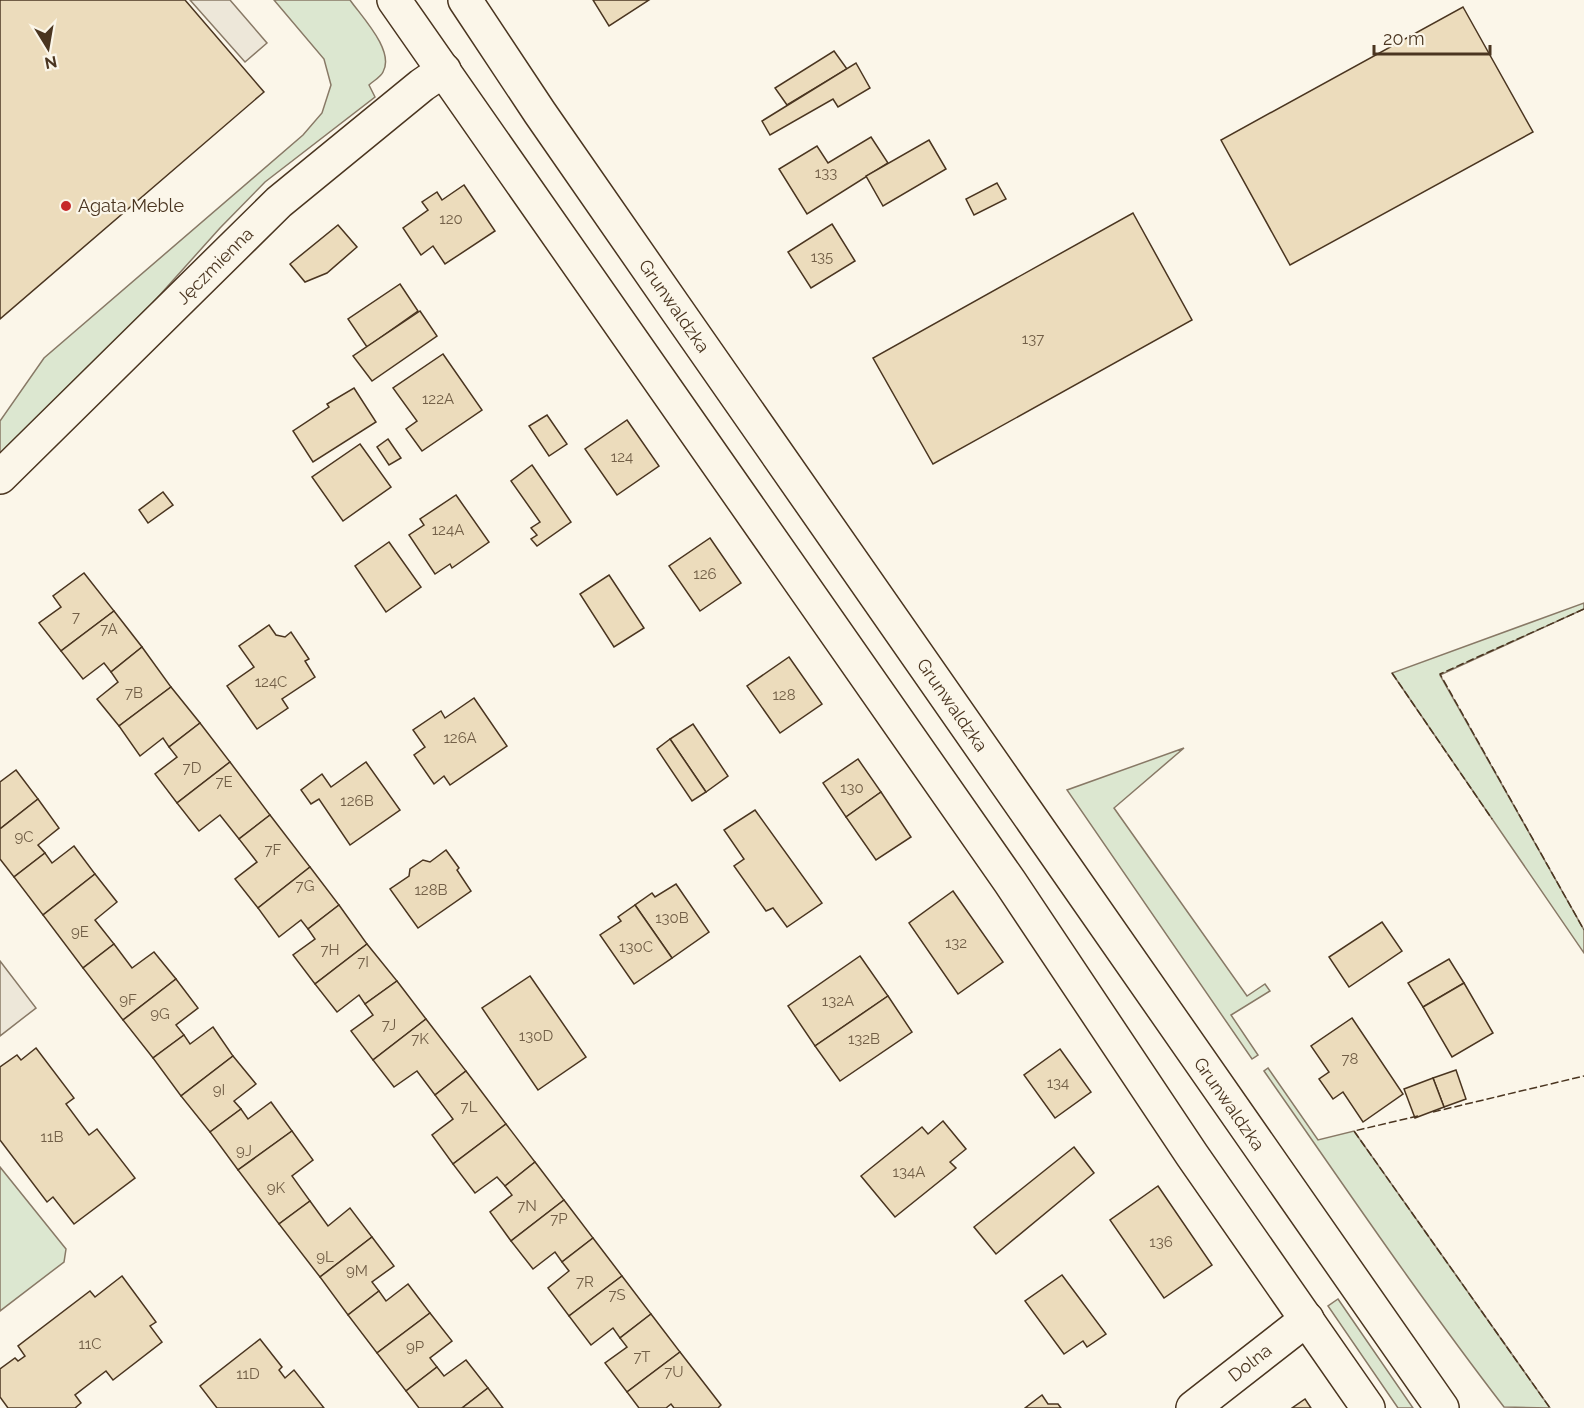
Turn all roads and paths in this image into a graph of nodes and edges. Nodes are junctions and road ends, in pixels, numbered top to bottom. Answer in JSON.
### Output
{"nodes":[{"id":1,"x":394,"y":0,"type":"edge"},
{"id":2,"x":465,"y":0,"type":"edge"},
{"id":3,"x":444,"y":70,"type":"junction"},
{"id":4,"x":0,"y":477,"type":"edge"},
{"id":5,"x":1307,"y":1319,"type":"junction"},
{"id":6,"x":1193,"y":1408,"type":"edge"},
{"id":7,"x":1368,"y":1408,"type":"edge"},
{"id":8,"x":1442,"y":1408,"type":"edge"}],
"edges":[{"from":1,"to":3,"type":"main road"},
{"from":2,"to":8,"type":"main road","name":"Grunwaldzka"},
{"from":3,"to":4,"type":"main road","name":"Jęczmienna"},
{"from":3,"to":5,"type":"main road"},
{"from":5,"to":6,"type":"main road","name":"Dolna"},
{"from":5,"to":7,"type":"main road"}]}
